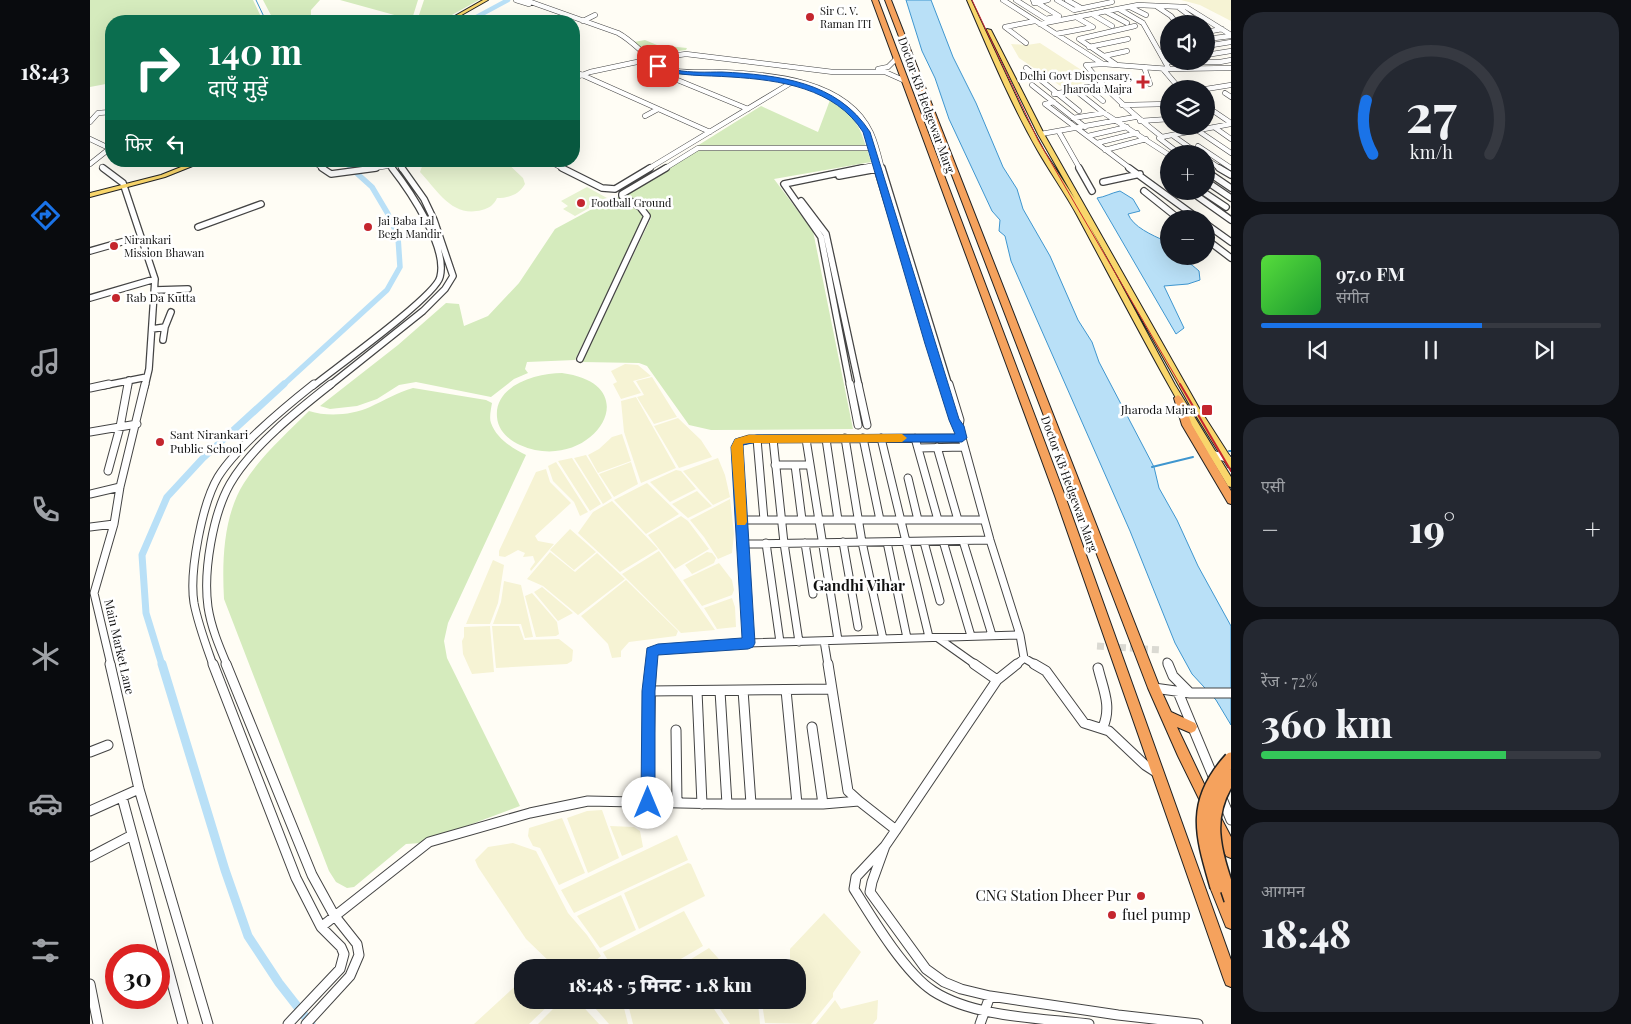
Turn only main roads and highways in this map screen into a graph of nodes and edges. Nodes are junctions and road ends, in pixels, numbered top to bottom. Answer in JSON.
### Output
{"nodes":[{"id":1,"x":486,"y":0,"type":"edge"},
{"id":2,"x":493,"y":0,"type":"edge"},
{"id":3,"x":875,"y":0,"type":"edge"},
{"id":4,"x":888,"y":0,"type":"edge"},
{"id":5,"x":969,"y":0,"type":"edge"},
{"id":6,"x":976,"y":0,"type":"edge"},
{"id":7,"x":459,"y":15,"type":"edge"},
{"id":8,"x":467,"y":15,"type":"edge"},
{"id":9,"x":178,"y":167,"type":"edge"},
{"id":10,"x":186,"y":167,"type":"edge"},
{"id":11,"x":123,"y":185,"type":"junction"},
{"id":12,"x":90,"y":193,"type":"edge"},
{"id":13,"x":1178,"y":398,"type":"junction"},
{"id":14,"x":1230,"y":462,"type":"edge"},
{"id":15,"x":1231,"y":484,"type":"edge"},
{"id":16,"x":1231,"y":500,"type":"edge"},
{"id":17,"x":1166,"y":716,"type":"junction"},
{"id":18,"x":1191,"y":727,"type":"road end"},
{"id":19,"x":1231,"y":759,"type":"edge"},
{"id":20,"x":1231,"y":776,"type":"edge"},
{"id":21,"x":1231,"y":851,"type":"edge"},
{"id":22,"x":1231,"y":879,"type":"edge"},
{"id":23,"x":1197,"y":881,"type":"junction"},
{"id":24,"x":1231,"y":900,"type":"edge"},
{"id":25,"x":1231,"y":922,"type":"edge"},
{"id":26,"x":1231,"y":980,"type":"edge"}],
"edges":[{"from":1,"to":7,"type":"main road"},
{"from":2,"to":8,"type":"main road"},
{"from":3,"to":23,"type":"highway","name":"Doctor KB Hedgewar Marg"},
{"from":4,"to":17,"type":"highway","name":"Doctor KB Hedgewar Marg"},
{"from":5,"to":13,"type":"main road"},
{"from":6,"to":14,"type":"main road"},
{"from":9,"to":11,"type":"main road"},
{"from":10,"to":11,"type":"main road"},
{"from":11,"to":12,"type":"main road"},
{"from":13,"to":15,"type":"main road"},
{"from":13,"to":16,"type":"highway"},
{"from":17,"to":18,"type":"highway"},
{"from":17,"to":21,"type":"highway","name":"Doctor KB Hedgewar Marg"},
{"from":19,"to":25,"type":"highway","bridge":true},
{"from":20,"to":24,"type":"highway","bridge":true},
{"from":22,"to":23,"type":"highway"},
{"from":23,"to":26,"type":"highway","name":"Doctor KB Hedgewar Marg"}]}
